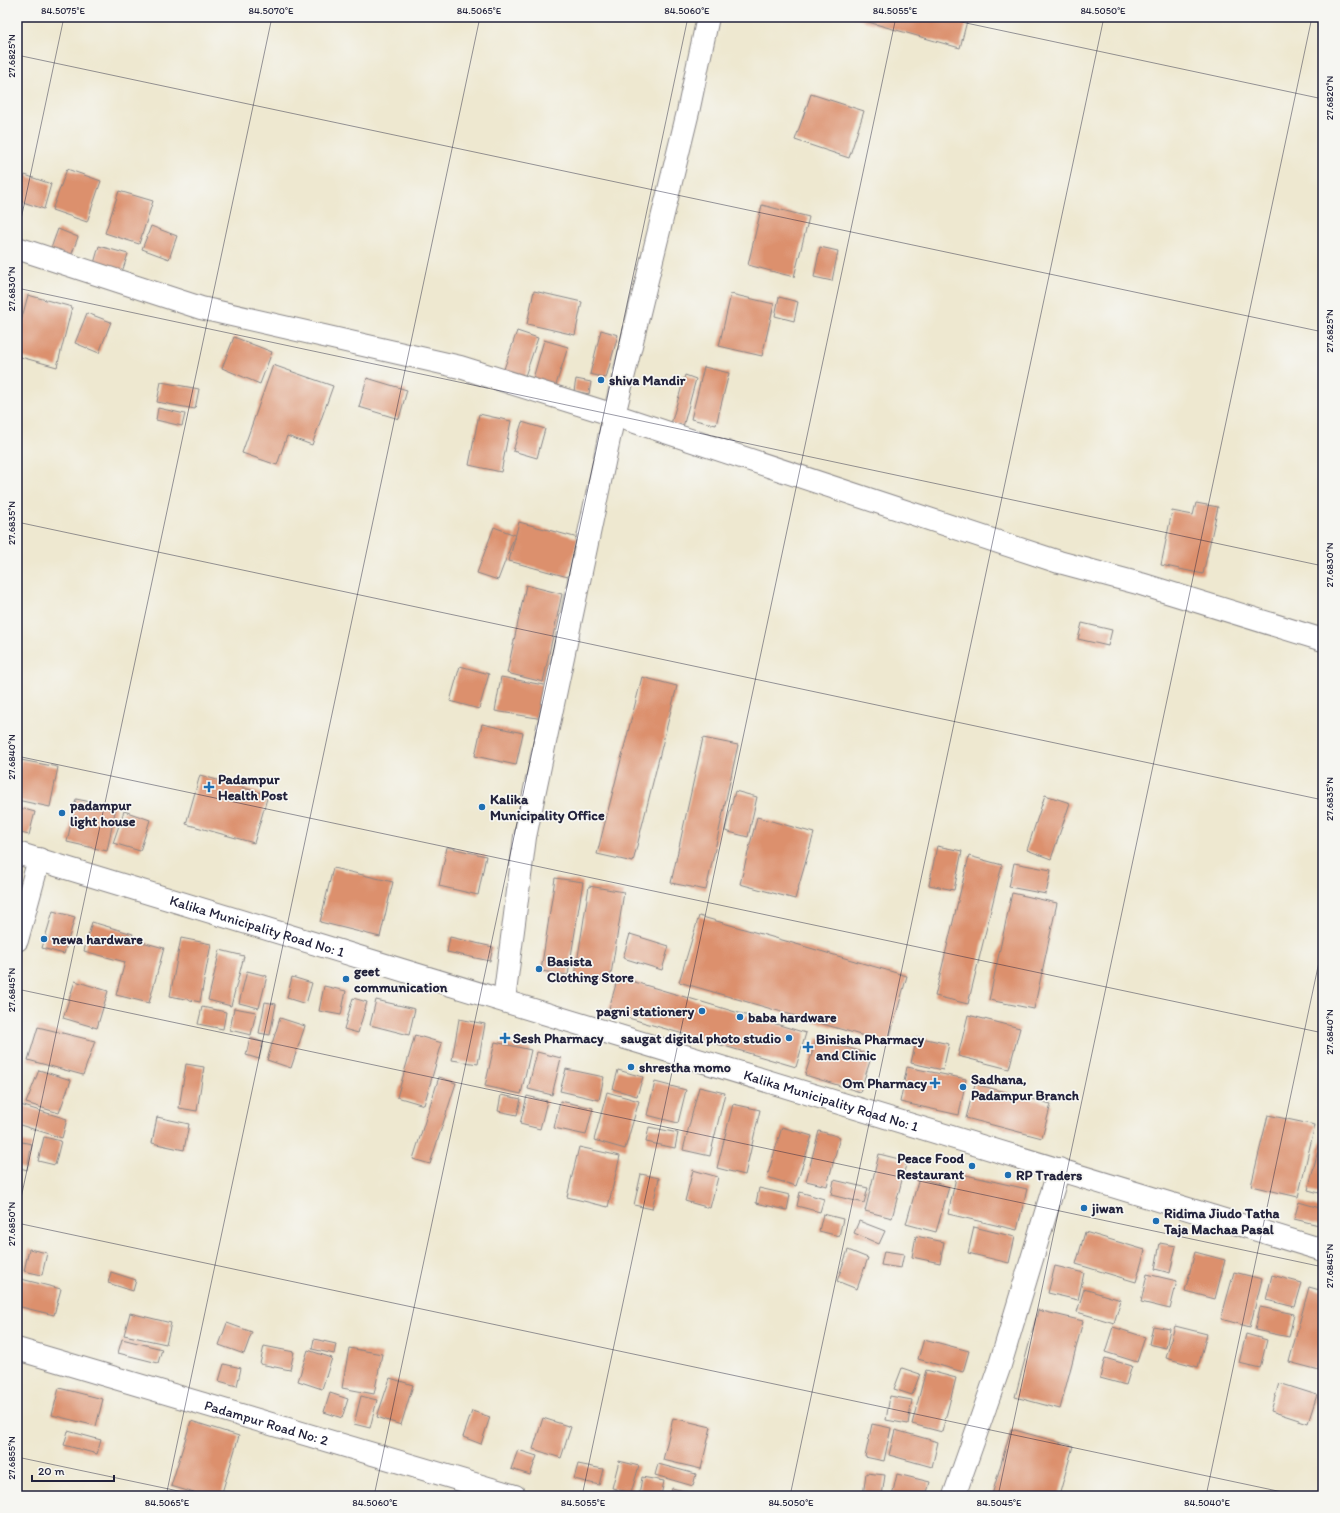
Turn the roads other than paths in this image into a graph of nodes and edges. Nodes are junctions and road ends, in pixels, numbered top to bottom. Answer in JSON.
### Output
{"nodes":[{"id":1,"x":708,"y":17,"type":"edge"},
{"id":2,"x":17,"y":248,"type":"edge"},
{"id":3,"x":614,"y":415,"type":"junction"},
{"id":4,"x":1323,"y":640,"type":"edge"},
{"id":5,"x":17,"y":853,"type":"edge"},
{"id":6,"x":39,"y":859,"type":"junction"},
{"id":7,"x":17,"y":940,"type":"edge"},
{"id":8,"x":504,"y":1000,"type":"junction"},
{"id":9,"x":1060,"y":1169,"type":"junction"},
{"id":10,"x":1323,"y":1250,"type":"edge"},
{"id":11,"x":17,"y":1349,"type":"edge"},
{"id":12,"x":515,"y":1496,"type":"edge"},
{"id":13,"x":954,"y":1496,"type":"edge"}],
"edges":[{"from":1,"to":3,"type":"street"},
{"from":2,"to":3,"type":"street"},
{"from":3,"to":4,"type":"street"},
{"from":3,"to":8,"type":"street"},
{"from":5,"to":6,"type":"street","name":"Kalika Municipality Road No: 1"},
{"from":6,"to":7,"type":"street"},
{"from":6,"to":8,"type":"street","name":"Kalika Municipality Road No: 1"},
{"from":8,"to":9,"type":"street","name":"Kalika Municipality Road No: 1"},
{"from":9,"to":10,"type":"street","name":"Kalika Municipality Road No: 1"},
{"from":9,"to":13,"type":"street"},
{"from":11,"to":12,"type":"street","name":"Padampur Road No: 2"}]}
